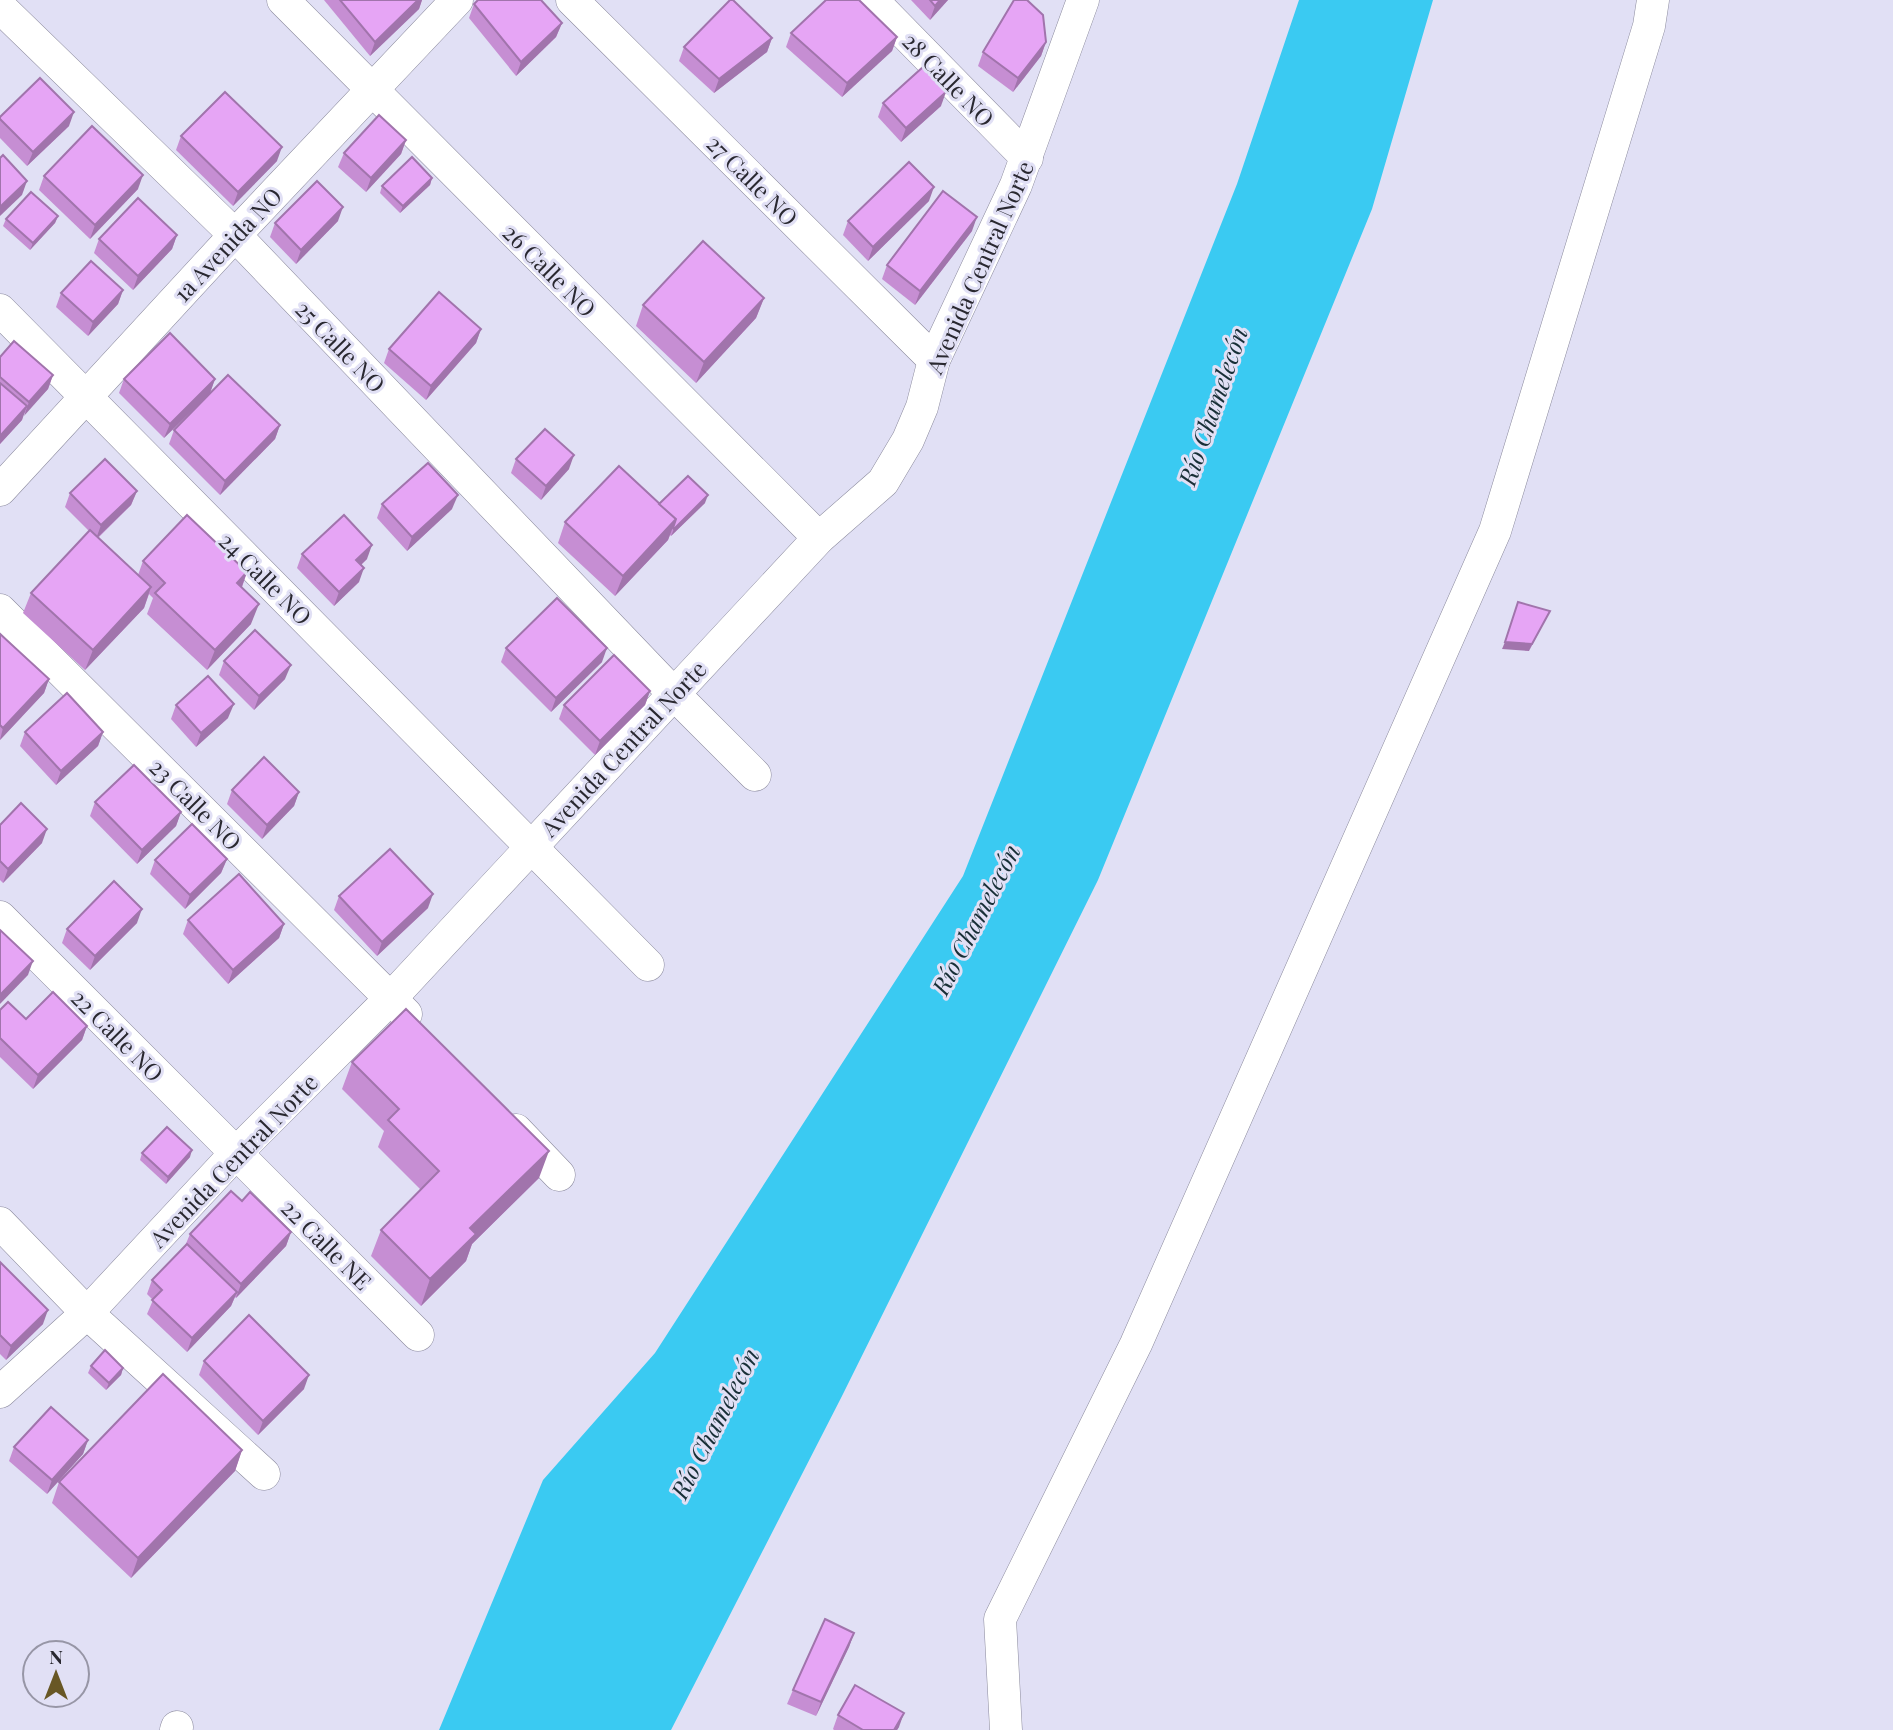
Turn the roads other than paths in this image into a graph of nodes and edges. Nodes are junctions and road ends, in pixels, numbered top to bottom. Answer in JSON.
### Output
{"nodes":[{"id":1,"x":283,"y":0,"type":"edge"},
{"id":2,"x":457,"y":0,"type":"edge"},
{"id":3,"x":572,"y":0,"type":"edge"},
{"id":4,"x":872,"y":0,"type":"edge"},
{"id":5,"x":1083,"y":0,"type":"edge"},
{"id":6,"x":1653,"y":0,"type":"edge"},
{"id":7,"x":0,"y":7,"type":"edge"},
{"id":8,"x":371,"y":90,"type":"junction"},
{"id":9,"x":1027,"y":158,"type":"junction"},
{"id":10,"x":235,"y":235,"type":"junction"},
{"id":11,"x":0,"y":310,"type":"edge"},
{"id":12,"x":934,"y":360,"type":"junction"},
{"id":13,"x":86,"y":397,"type":"junction"},
{"id":14,"x":0,"y":490,"type":"edge"},
{"id":15,"x":819,"y":538,"type":"junction"},
{"id":16,"x":0,"y":610,"type":"edge"},
{"id":17,"x":673,"y":693,"type":"junction"},
{"id":18,"x":755,"y":775,"type":"dead end"},
{"id":19,"x":532,"y":847,"type":"junction"},
{"id":20,"x":0,"y":917,"type":"edge"},
{"id":21,"x":648,"y":965,"type":"dead end"},
{"id":22,"x":391,"y":998,"type":"junction"},
{"id":23,"x":429,"y":1038,"type":"edge"},
{"id":24,"x":494,"y":1107,"type":"edge"},
{"id":25,"x":236,"y":1153,"type":"junction"},
{"id":26,"x":559,"y":1175,"type":"dead end"},
{"id":27,"x":0,"y":1223,"type":"edge"},
{"id":28,"x":88,"y":1313,"type":"junction"},
{"id":29,"x":418,"y":1335,"type":"dead end"},
{"id":30,"x":0,"y":1392,"type":"edge"},
{"id":31,"x":264,"y":1474,"type":"dead end"},
{"id":32,"x":1006,"y":1730,"type":"edge"}],
"edges":[{"from":1,"to":8,"type":"street","name":"26 Calle NO"},
{"from":2,"to":8,"type":"street","name":"1a Avenida NO"},
{"from":3,"to":12,"type":"street","name":"27 Calle NO"},
{"from":4,"to":9,"type":"street","name":"28 Calle NO"},
{"from":5,"to":9,"type":"street","name":"Avenida Central Norte"},
{"from":6,"to":32,"type":"street"},
{"from":7,"to":10,"type":"street","name":"25 Calle NO"},
{"from":8,"to":10,"type":"street","name":"1a Avenida NO"},
{"from":8,"to":15,"type":"street","name":"26 Calle NO"},
{"from":9,"to":12,"type":"street","name":"Avenida Central Norte"},
{"from":10,"to":13,"type":"street","name":"1a Avenida NO"},
{"from":10,"to":17,"type":"street","name":"25 Calle NO"},
{"from":11,"to":13,"type":"street","name":"24 Calle NO"},
{"from":12,"to":15,"type":"street","name":"Avenida Central Norte"},
{"from":13,"to":14,"type":"street","name":"1a Avenida NO"},
{"from":13,"to":19,"type":"street","name":"24 Calle NO"},
{"from":15,"to":17,"type":"street","name":"Avenida Central Norte"},
{"from":16,"to":22,"type":"street","name":"23 Calle NO"},
{"from":17,"to":18,"type":"street","name":"25 Calle NO"},
{"from":17,"to":19,"type":"street","name":"Avenida Central Norte"},
{"from":19,"to":21,"type":"street","name":"24 Calle NO"},
{"from":19,"to":22,"type":"street","name":"Avenida Central Norte"},
{"from":20,"to":25,"type":"street","name":"22 Calle NO"},
{"from":22,"to":23,"type":"street","name":"23 Calle NO"},
{"from":22,"to":25,"type":"street","name":"Avenida Central Norte"},
{"from":24,"to":26,"type":"street"},
{"from":25,"to":28,"type":"street","name":"Avenida Central Norte"},
{"from":25,"to":29,"type":"street","name":"22 Calle NE"},
{"from":27,"to":28,"type":"street"},
{"from":28,"to":30,"type":"street","name":"Avenida Central Norte"},
{"from":28,"to":31,"type":"street"}]}
